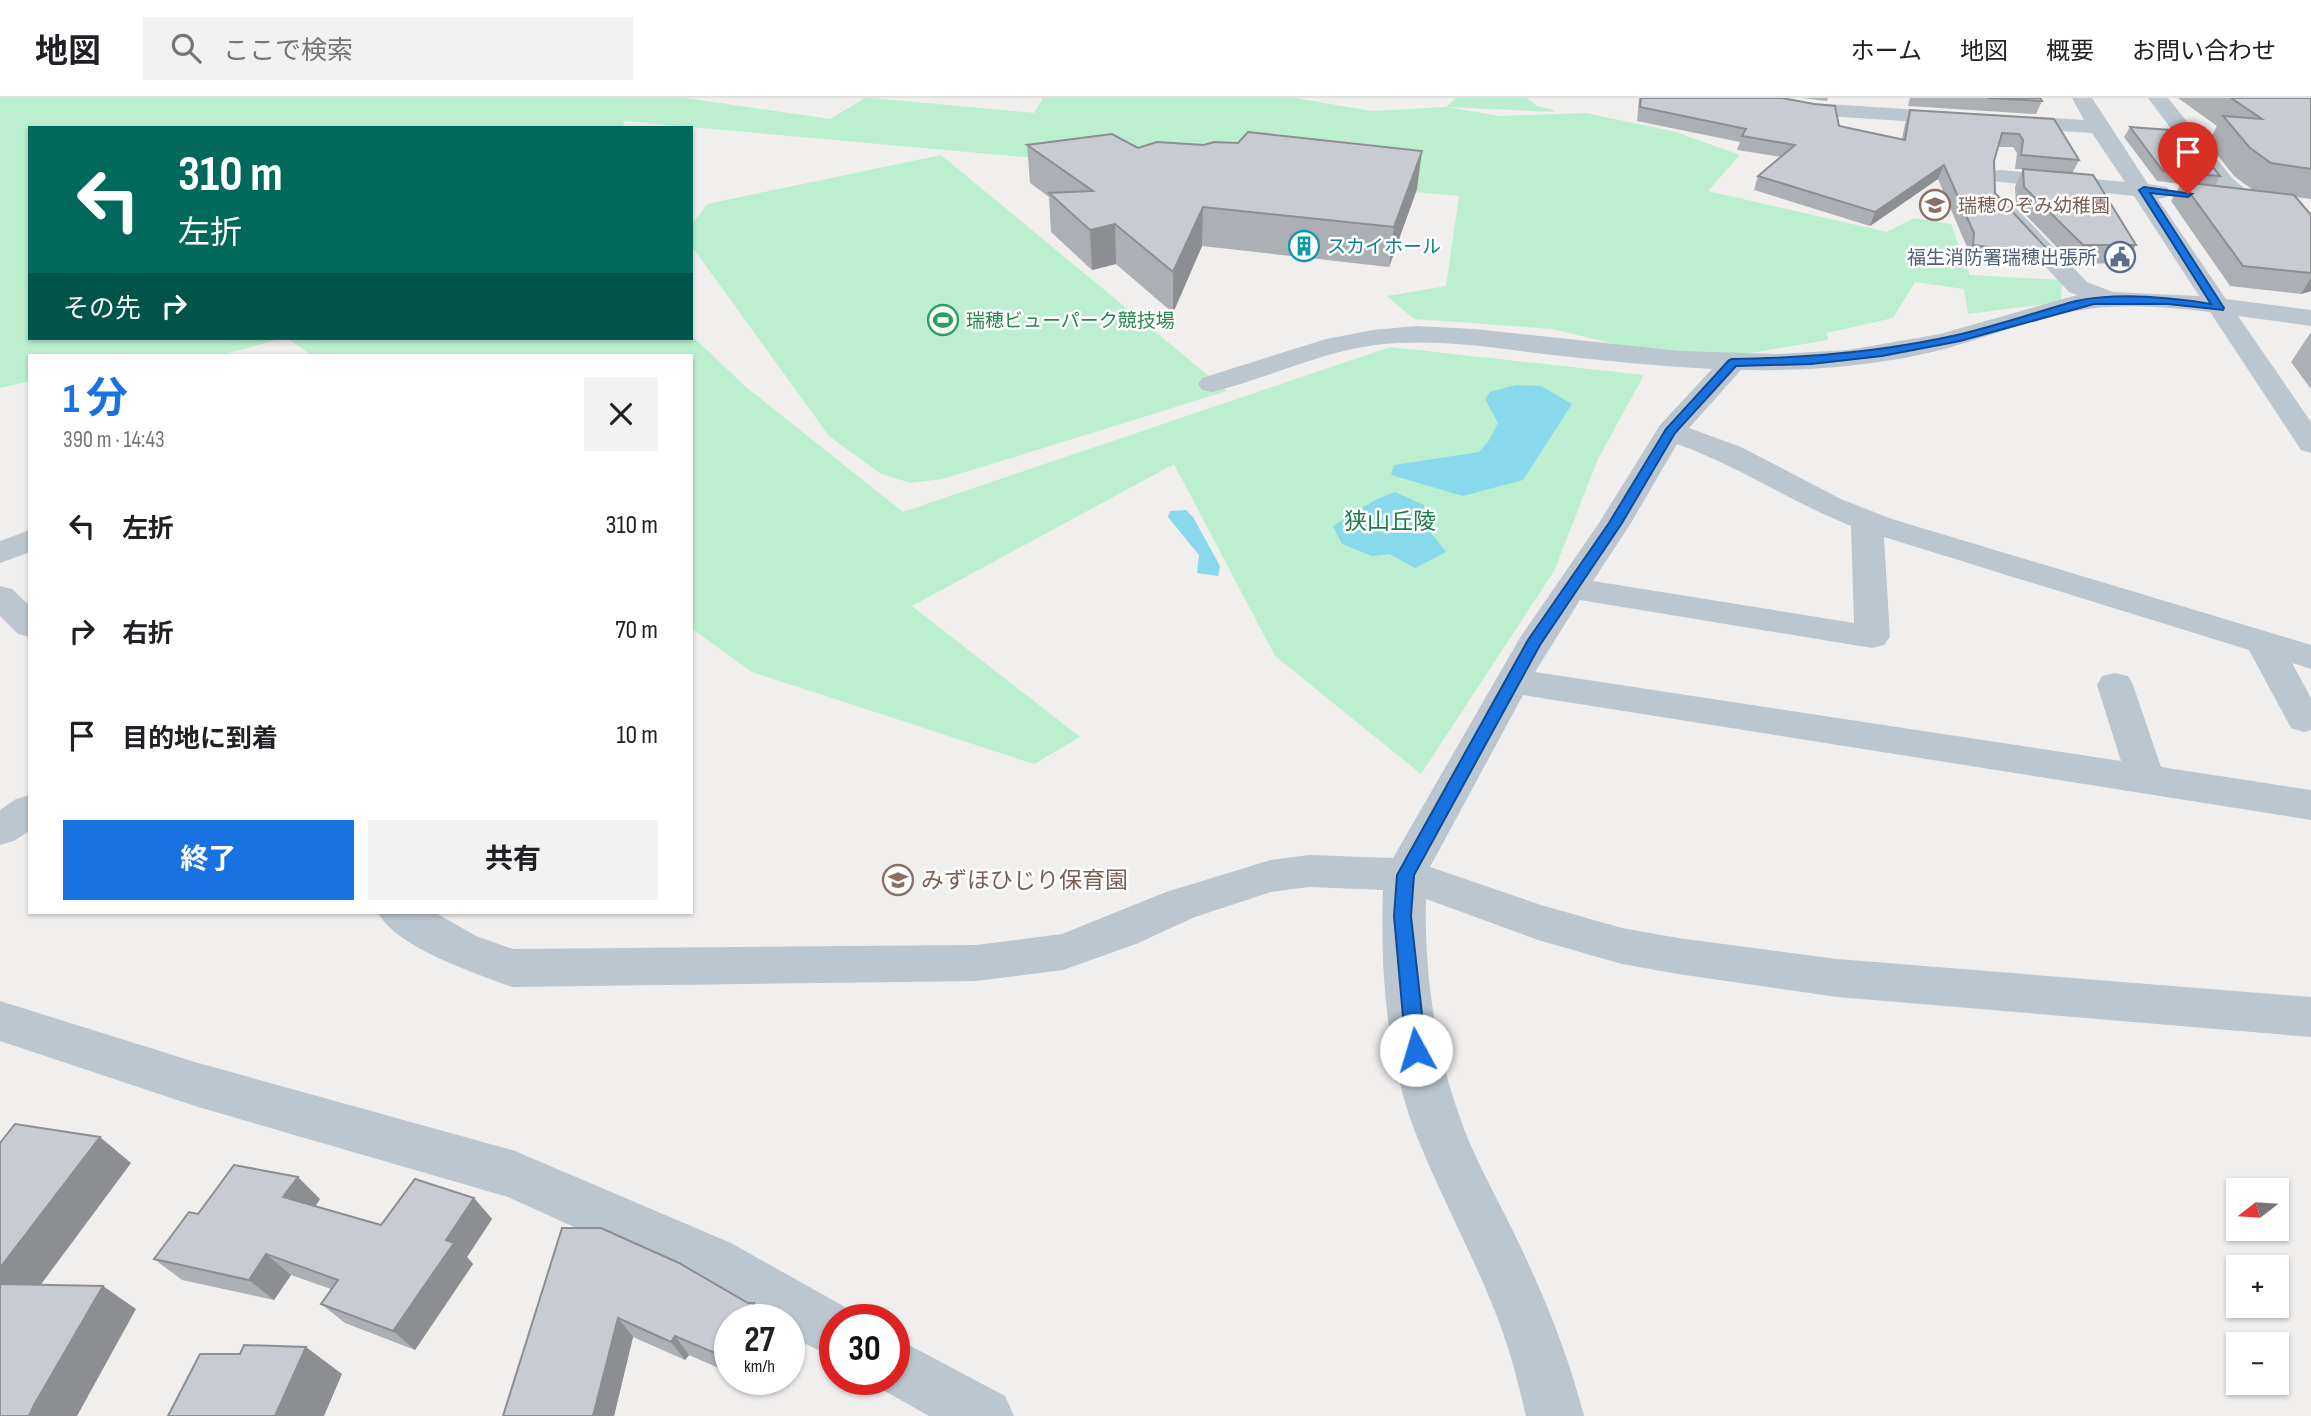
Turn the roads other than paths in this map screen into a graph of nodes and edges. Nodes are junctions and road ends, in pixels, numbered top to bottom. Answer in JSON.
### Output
{"nodes":[{"id":1,"x":1752,"y":98,"type":"edge"},
{"id":2,"x":2082,"y":98,"type":"edge"},
{"id":3,"x":2158,"y":98,"type":"edge"},
{"id":4,"x":2099,"y":127,"type":"junction"},
{"id":5,"x":1999,"y":148,"type":"junction"},
{"id":6,"x":2144,"y":190,"type":"junction"},
{"id":7,"x":2181,"y":194,"type":"edge"},
{"id":8,"x":2207,"y":196,"type":"edge"},
{"id":9,"x":2248,"y":201,"type":"junction"},
{"id":10,"x":2273,"y":205,"type":"edge"},
{"id":11,"x":2109,"y":299,"type":"junction"},
{"id":12,"x":2219,"y":308,"type":"junction"},
{"id":13,"x":2311,"y":318,"type":"edge"},
{"id":14,"x":1732,"y":363,"type":"junction"},
{"id":15,"x":1212,"y":384,"type":"dead end"},
{"id":16,"x":1670,"y":431,"type":"junction"},
{"id":17,"x":2311,"y":444,"type":"edge"},
{"id":18,"x":1867,"y":521,"type":"junction"},
{"id":19,"x":28,"y":541,"type":"edge"},
{"id":20,"x":0,"y":553,"type":"edge"},
{"id":21,"x":1571,"y":588,"type":"junction"},
{"id":22,"x":0,"y":597,"type":"edge"},
{"id":23,"x":28,"y":624,"type":"edge"},
{"id":24,"x":2263,"y":642,"type":"junction"},
{"id":25,"x":2311,"y":657,"type":"edge"},
{"id":26,"x":1512,"y":681,"type":"junction"},
{"id":27,"x":2115,"y":685,"type":"dead end"},
{"id":28,"x":2304,"y":719,"type":"dead end"},
{"id":29,"x":2146,"y":780,"type":"junction"},
{"id":30,"x":2311,"y":805,"type":"edge"},
{"id":31,"x":28,"y":811,"type":"edge"},
{"id":32,"x":0,"y":830,"type":"edge"},
{"id":33,"x":1405,"y":875,"type":"junction"},
{"id":34,"x":402,"y":914,"type":"edge"},
{"id":35,"x":2311,"y":1017,"type":"edge"},
{"id":36,"x":0,"y":1021,"type":"edge"},
{"id":37,"x":819,"y":1322,"type":"edge"},
{"id":38,"x":910,"y":1374,"type":"edge"},
{"id":39,"x":985,"y":1416,"type":"edge"},
{"id":40,"x":1555,"y":1416,"type":"edge"}],
"edges":[{"from":1,"to":5,"type":"street"},
{"from":2,"to":4,"type":"street"},
{"from":3,"to":9,"type":"street"},
{"from":4,"to":5,"type":"street"},
{"from":4,"to":6,"type":"street"},
{"from":5,"to":6,"type":"street"},
{"from":5,"to":11,"type":"street"},
{"from":6,"to":7,"type":"street"},
{"from":6,"to":12,"type":"street"},
{"from":8,"to":9,"type":"street"},
{"from":9,"to":10,"type":"street"},
{"from":11,"to":12,"type":"street"},
{"from":11,"to":14,"type":"street"},
{"from":12,"to":13,"type":"street"},
{"from":12,"to":17,"type":"street"},
{"from":14,"to":15,"type":"street"},
{"from":14,"to":16,"type":"street"},
{"from":16,"to":18,"type":"street"},
{"from":16,"to":21,"type":"street"},
{"from":18,"to":21,"type":"street"},
{"from":18,"to":24,"type":"street"},
{"from":19,"to":20,"type":"street"},
{"from":21,"to":26,"type":"street"},
{"from":22,"to":23,"type":"street"},
{"from":24,"to":25,"type":"street"},
{"from":24,"to":28,"type":"street"},
{"from":26,"to":29,"type":"street"},
{"from":26,"to":33,"type":"street"},
{"from":27,"to":29,"type":"street"},
{"from":29,"to":30,"type":"street"},
{"from":31,"to":32,"type":"street"},
{"from":33,"to":34,"type":"street"},
{"from":33,"to":35,"type":"street"},
{"from":33,"to":40,"type":"street"},
{"from":36,"to":37,"type":"street"},
{"from":38,"to":39,"type":"street"}]}
